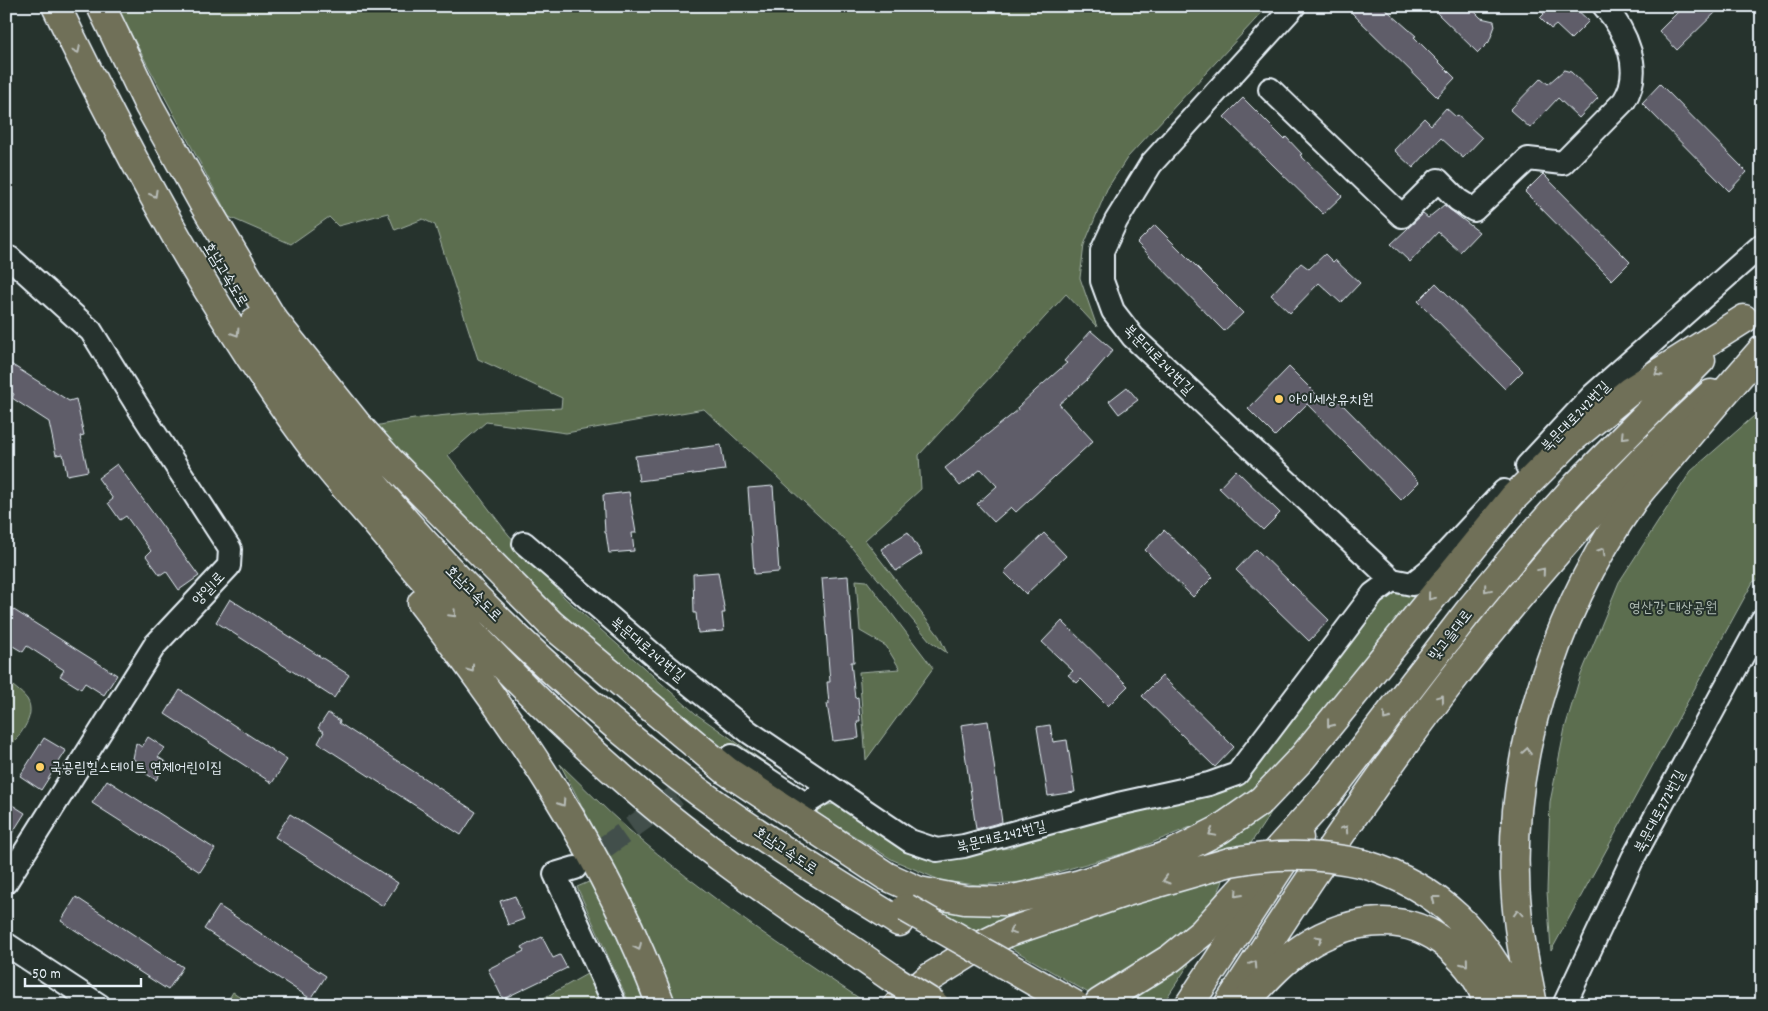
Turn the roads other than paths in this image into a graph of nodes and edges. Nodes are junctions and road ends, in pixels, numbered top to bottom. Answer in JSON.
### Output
{"nodes":[{"id":1,"x":56,"y":6,"type":"edge"},
{"id":2,"x":83,"y":6,"type":"edge"},
{"id":3,"x":100,"y":6,"type":"edge"},
{"id":4,"x":1294,"y":6,"type":"edge"},
{"id":5,"x":1604,"y":6,"type":"edge"},
{"id":6,"x":1270,"y":89,"type":"dead end"},
{"id":7,"x":1762,"y":245,"type":"edge"},
{"id":8,"x":6,"y":257,"type":"edge"},
{"id":9,"x":1753,"y":313,"type":"edge"},
{"id":10,"x":272,"y":318,"type":"junction"},
{"id":11,"x":1762,"y":349,"type":"edge"},
{"id":12,"x":322,"y":458,"type":"junction"},
{"id":13,"x":524,"y":543,"type":"dead end"},
{"id":14,"x":1392,"y":580,"type":"junction"},
{"id":15,"x":1762,"y":620,"type":"edge"},
{"id":16,"x":732,"y":756,"type":"dead end"},
{"id":17,"x":829,"y":789,"type":"junction"},
{"id":18,"x":1329,"y":793,"type":"junction"},
{"id":19,"x":575,"y":868,"type":"tunnel mouth"},
{"id":20,"x":6,"y":882,"type":"edge"},
{"id":21,"x":902,"y":915,"type":"junction"},
{"id":22,"x":6,"y":944,"type":"edge"},
{"id":23,"x":896,"y":992,"type":"edge"},
{"id":24,"x":94,"y":1004,"type":"edge"},
{"id":25,"x":1087,"y":1004,"type":"edge"},
{"id":26,"x":615,"y":1005,"type":"edge"},
{"id":27,"x":661,"y":1005,"type":"edge"},
{"id":28,"x":935,"y":1005,"type":"edge"},
{"id":29,"x":1047,"y":1005,"type":"edge"},
{"id":30,"x":1189,"y":1005,"type":"edge"},
{"id":31,"x":1228,"y":1005,"type":"edge"},
{"id":32,"x":1243,"y":1005,"type":"edge"},
{"id":33,"x":1487,"y":1005,"type":"edge"},
{"id":34,"x":1517,"y":1005,"type":"edge"},
{"id":35,"x":1534,"y":1005,"type":"edge"},
{"id":36,"x":1564,"y":1005,"type":"edge"}],
"edges":[{"from":1,"to":12,"type":"main road","name":"호남고속도로","one_way":true},
{"from":2,"to":21,"type":"main road","name":"호남고속도로"},
{"from":3,"to":10,"type":"main road"},
{"from":4,"to":14,"type":"street","name":"북문대로242번길"},
{"from":5,"to":6,"type":"street"},
{"from":7,"to":14,"type":"street","name":"북문대로242번길"},
{"from":8,"to":20,"type":"street","name":"양일1로"},
{"from":9,"to":10,"type":"main road","one_way":true},
{"from":9,"to":18,"type":"main road","name":"빛고을대로","one_way":true},
{"from":10,"to":21,"type":"main road"},
{"from":31,"to":11,"type":"main road","name":"빛고을대로","one_way":true},
{"from":35,"to":11,"type":"main road","one_way":true},
{"from":12,"to":23,"type":"main road","name":"호남고속도로","one_way":true},
{"from":12,"to":27,"type":"main road","one_way":true},
{"from":13,"to":17,"type":"street","name":"북문대로242번길"},
{"from":14,"to":17,"type":"street","name":"북문대로242번길"},
{"from":15,"to":36,"type":"street","name":"북문대로272번길"},
{"from":16,"to":17,"type":"street"},
{"from":18,"to":25,"type":"main road","one_way":true},
{"from":18,"to":30,"type":"main road","name":"빛고을대로"},
{"from":19,"to":26,"type":"street"},
{"from":21,"to":25,"type":"main road","bridge":true},
{"from":21,"to":29,"type":"main road","name":"호남고속도로"},
{"from":22,"to":24,"type":"street"},
{"from":23,"to":28,"type":"main road","name":"호남고속도로","bridge":true},
{"from":34,"to":23,"type":"main road","one_way":true,"bridge":true},
{"from":32,"to":33,"type":"main road","one_way":true}]}
